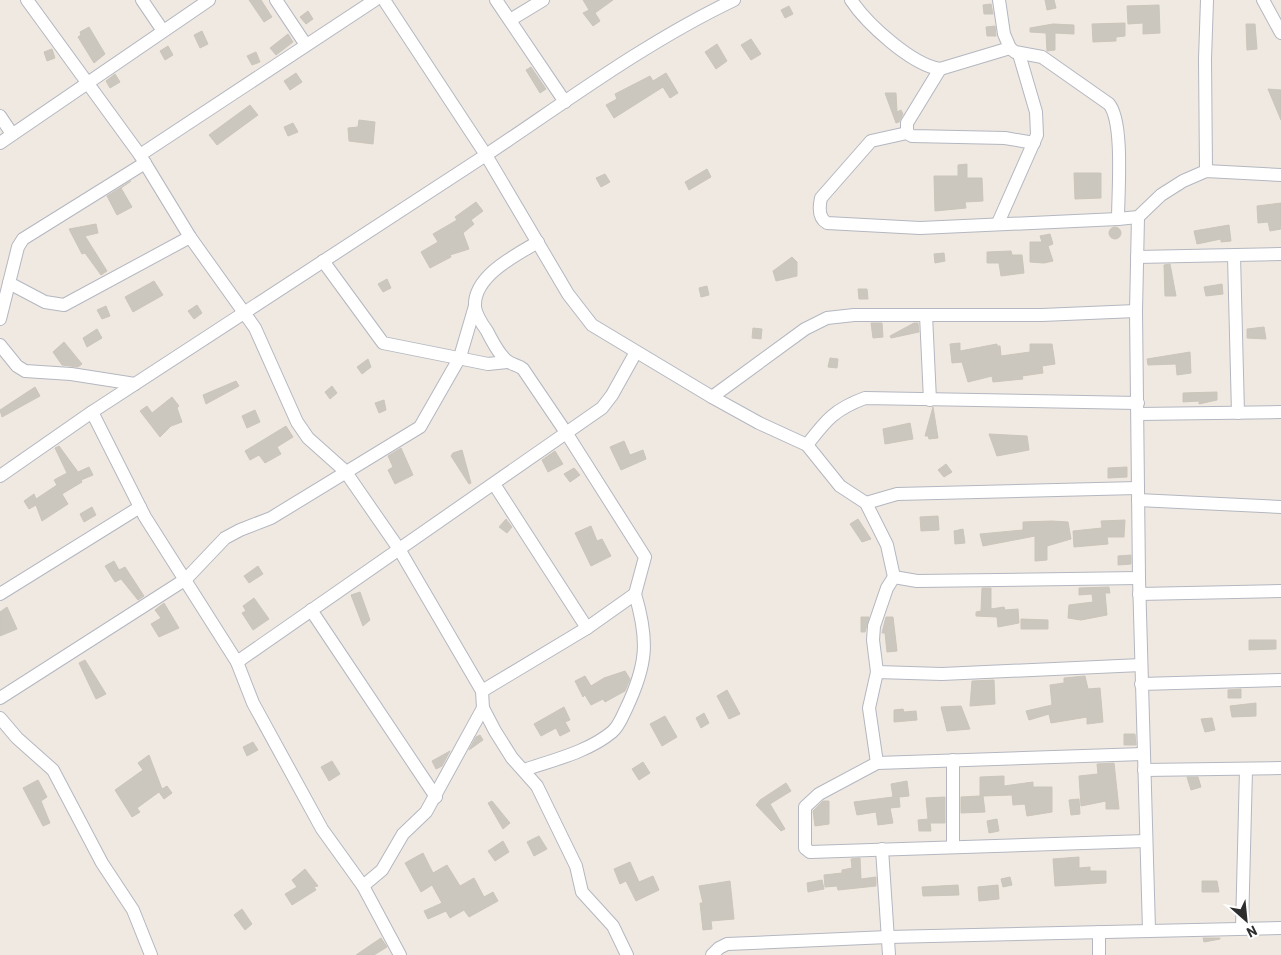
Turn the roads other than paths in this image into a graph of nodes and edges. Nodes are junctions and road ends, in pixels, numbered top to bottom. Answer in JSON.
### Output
{"nodes":[{"id":1,"x":27,"y":0,"type":"edge"},
{"id":2,"x":142,"y":0,"type":"edge"},
{"id":3,"x":209,"y":0,"type":"edge"},
{"id":4,"x":276,"y":0,"type":"edge"},
{"id":5,"x":375,"y":0,"type":"edge"},
{"id":6,"x":384,"y":0,"type":"edge"},
{"id":7,"x":496,"y":0,"type":"edge"},
{"id":8,"x":542,"y":0,"type":"edge"},
{"id":9,"x":851,"y":0,"type":"edge"},
{"id":10,"x":999,"y":0,"type":"edge"},
{"id":11,"x":1207,"y":0,"type":"edge"},
{"id":12,"x":1263,"y":0,"type":"edge"},
{"id":13,"x":727,"y":2,"type":"edge"},
{"id":14,"x":510,"y":20,"type":"junction"},
{"id":15,"x":163,"y":31,"type":"junction"},
{"id":16,"x":1281,"y":33,"type":"edge"},
{"id":17,"x":306,"y":45,"type":"junction"},
{"id":18,"x":1015,"y":51,"type":"junction"},
{"id":19,"x":940,"y":69,"type":"junction"},
{"id":20,"x":88,"y":84,"type":"junction"},
{"id":21,"x":565,"y":102,"type":"junction"},
{"id":22,"x":0,"y":116,"type":"edge"},
{"id":23,"x":907,"y":133,"type":"junction"},
{"id":24,"x":12,"y":134,"type":"junction"},
{"id":25,"x":0,"y":143,"type":"edge"},
{"id":26,"x":1034,"y":143,"type":"junction"},
{"id":27,"x":486,"y":155,"type":"junction"},
{"id":28,"x":142,"y":159,"type":"junction"},
{"id":29,"x":1206,"y":171,"type":"junction"},
{"id":30,"x":1281,"y":175,"type":"edge"},
{"id":31,"x":1138,"y":217,"type":"junction"},
{"id":32,"x":1118,"y":219,"type":"junction"},
{"id":33,"x":998,"y":223,"type":"junction"},
{"id":34,"x":190,"y":236,"type":"junction"},
{"id":35,"x":538,"y":242,"type":"junction"},
{"id":36,"x":1281,"y":254,"type":"edge"},
{"id":37,"x":1234,"y":256,"type":"junction"},
{"id":38,"x":1137,"y":257,"type":"junction"},
{"id":39,"x":323,"y":262,"type":"junction"},
{"id":40,"x":9,"y":284,"type":"junction"},
{"id":41,"x":476,"y":306,"type":"junction"},
{"id":42,"x":1136,"y":311,"type":"junction"},
{"id":43,"x":243,"y":314,"type":"junction"},
{"id":44,"x":926,"y":316,"type":"junction"},
{"id":45,"x":0,"y":319,"type":"edge"},
{"id":46,"x":0,"y":346,"type":"edge"},
{"id":47,"x":636,"y":352,"type":"junction"},
{"id":48,"x":460,"y":358,"type":"junction"},
{"id":49,"x":508,"y":362,"type":"junction"},
{"id":50,"x":135,"y":384,"type":"junction"},
{"id":51,"x":712,"y":397,"type":"junction"},
{"id":52,"x":930,"y":400,"type":"junction"},
{"id":53,"x":1138,"y":408,"type":"junction"},
{"id":54,"x":92,"y":412,"type":"junction"},
{"id":55,"x":1281,"y":412,"type":"edge"},
{"id":56,"x":1238,"y":413,"type":"junction"},
{"id":57,"x":567,"y":434,"type":"junction"},
{"id":58,"x":807,"y":445,"type":"junction"},
{"id":59,"x":347,"y":474,"type":"junction"},
{"id":60,"x":0,"y":476,"type":"edge"},
{"id":61,"x":494,"y":484,"type":"junction"},
{"id":62,"x":1138,"y":494,"type":"junction"},
{"id":63,"x":866,"y":503,"type":"junction"},
{"id":64,"x":140,"y":507,"type":"junction"},
{"id":65,"x":1281,"y":507,"type":"edge"},
{"id":66,"x":399,"y":549,"type":"junction"},
{"id":67,"x":894,"y":577,"type":"junction"},
{"id":68,"x":1139,"y":578,"type":"junction"},
{"id":69,"x":186,"y":579,"type":"junction"},
{"id":70,"x":1281,"y":591,"type":"edge"},
{"id":71,"x":0,"y":594,"type":"edge"},
{"id":72,"x":635,"y":594,"type":"junction"},
{"id":73,"x":1139,"y":594,"type":"junction"},
{"id":74,"x":311,"y":610,"type":"junction"},
{"id":75,"x":587,"y":628,"type":"junction"},
{"id":76,"x":237,"y":662,"type":"junction"},
{"id":77,"x":1141,"y":665,"type":"junction"},
{"id":78,"x":877,"y":672,"type":"junction"},
{"id":79,"x":1281,"y":680,"type":"edge"},
{"id":80,"x":1141,"y":684,"type":"junction"},
{"id":81,"x":482,"y":691,"type":"junction"},
{"id":82,"x":0,"y":698,"type":"edge"},
{"id":83,"x":483,"y":708,"type":"junction"},
{"id":84,"x":0,"y":718,"type":"edge"},
{"id":85,"x":1143,"y":754,"type":"junction"},
{"id":86,"x":954,"y":760,"type":"junction"},
{"id":87,"x":877,"y":763,"type":"junction"},
{"id":88,"x":1281,"y":768,"type":"edge"},
{"id":89,"x":524,"y":770,"type":"junction"},
{"id":90,"x":1144,"y":770,"type":"junction"},
{"id":91,"x":1246,"y":770,"type":"junction"},
{"id":92,"x":436,"y":796,"type":"junction"},
{"id":93,"x":1146,"y":841,"type":"junction"},
{"id":94,"x":953,"y":847,"type":"junction"},
{"id":95,"x":882,"y":849,"type":"junction"},
{"id":96,"x":363,"y":886,"type":"junction"},
{"id":97,"x":1242,"y":928,"type":"junction"},
{"id":98,"x":1281,"y":928,"type":"edge"},
{"id":99,"x":1148,"y":930,"type":"junction"},
{"id":100,"x":1099,"y":932,"type":"junction"},
{"id":101,"x":888,"y":937,"type":"junction"},
{"id":102,"x":151,"y":955,"type":"edge"},
{"id":103,"x":400,"y":955,"type":"edge"},
{"id":104,"x":627,"y":955,"type":"edge"},
{"id":105,"x":712,"y":955,"type":"edge"},
{"id":106,"x":889,"y":955,"type":"edge"},
{"id":107,"x":1099,"y":955,"type":"edge"}],
"edges":[{"from":1,"to":20,"type":"street"},
{"from":2,"to":15,"type":"street"},
{"from":3,"to":15,"type":"street"},
{"from":4,"to":17,"type":"street"},
{"from":5,"to":17,"type":"street"},
{"from":6,"to":27,"type":"street"},
{"from":7,"to":14,"type":"street"},
{"from":8,"to":14,"type":"street"},
{"from":9,"to":19,"type":"street"},
{"from":10,"to":18,"type":"street"},
{"from":11,"to":29,"type":"street"},
{"from":12,"to":16,"type":"street"},
{"from":13,"to":21,"type":"street"},
{"from":14,"to":21,"type":"street"},
{"from":15,"to":20,"type":"street"},
{"from":17,"to":28,"type":"street"},
{"from":18,"to":19,"type":"street"},
{"from":18,"to":26,"type":"street"},
{"from":18,"to":32,"type":"street"},
{"from":19,"to":23,"type":"street"},
{"from":20,"to":24,"type":"street"},
{"from":20,"to":28,"type":"street"},
{"from":21,"to":27,"type":"street"},
{"from":22,"to":24,"type":"street"},
{"from":23,"to":26,"type":"street"},
{"from":23,"to":33,"type":"street"},
{"from":24,"to":25,"type":"street"},
{"from":26,"to":33,"type":"street"},
{"from":27,"to":35,"type":"street"},
{"from":27,"to":39,"type":"street"},
{"from":28,"to":34,"type":"street"},
{"from":28,"to":40,"type":"street"},
{"from":29,"to":30,"type":"street"},
{"from":29,"to":31,"type":"street"},
{"from":31,"to":32,"type":"street"},
{"from":31,"to":38,"type":"street"},
{"from":32,"to":33,"type":"street"},
{"from":34,"to":40,"type":"street"},
{"from":34,"to":43,"type":"street"},
{"from":35,"to":41,"type":"street"},
{"from":35,"to":47,"type":"street"},
{"from":36,"to":37,"type":"street"},
{"from":37,"to":38,"type":"street"},
{"from":37,"to":56,"type":"street"},
{"from":38,"to":42,"type":"street"},
{"from":39,"to":43,"type":"street"},
{"from":39,"to":48,"type":"street"},
{"from":40,"to":45,"type":"street"},
{"from":41,"to":48,"type":"street"},
{"from":41,"to":49,"type":"street"},
{"from":42,"to":44,"type":"street"},
{"from":42,"to":53,"type":"street"},
{"from":43,"to":50,"type":"street"},
{"from":43,"to":59,"type":"street"},
{"from":44,"to":51,"type":"street"},
{"from":44,"to":52,"type":"street"},
{"from":46,"to":50,"type":"street"},
{"from":47,"to":51,"type":"street"},
{"from":47,"to":57,"type":"street"},
{"from":48,"to":49,"type":"street"},
{"from":48,"to":59,"type":"street"},
{"from":49,"to":57,"type":"street"},
{"from":50,"to":54,"type":"street"},
{"from":51,"to":58,"type":"street"},
{"from":52,"to":53,"type":"street"},
{"from":52,"to":58,"type":"street"},
{"from":53,"to":56,"type":"street"},
{"from":53,"to":62,"type":"street"},
{"from":54,"to":60,"type":"street"},
{"from":54,"to":64,"type":"street"},
{"from":55,"to":56,"type":"street"},
{"from":57,"to":61,"type":"street"},
{"from":57,"to":72,"type":"street"},
{"from":58,"to":63,"type":"street"},
{"from":59,"to":66,"type":"street"},
{"from":59,"to":69,"type":"street"},
{"from":61,"to":66,"type":"street"},
{"from":61,"to":75,"type":"street"},
{"from":62,"to":63,"type":"street"},
{"from":62,"to":65,"type":"street"},
{"from":62,"to":68,"type":"street"},
{"from":63,"to":67,"type":"street"},
{"from":64,"to":69,"type":"street"},
{"from":64,"to":71,"type":"street"},
{"from":66,"to":74,"type":"street"},
{"from":66,"to":81,"type":"street"},
{"from":67,"to":68,"type":"street"},
{"from":67,"to":78,"type":"street"},
{"from":68,"to":73,"type":"street"},
{"from":69,"to":76,"type":"street"},
{"from":69,"to":82,"type":"street"},
{"from":70,"to":73,"type":"street"},
{"from":72,"to":75,"type":"street"},
{"from":72,"to":89,"type":"street"},
{"from":73,"to":77,"type":"street"},
{"from":74,"to":76,"type":"street"},
{"from":74,"to":92,"type":"street"},
{"from":75,"to":81,"type":"street"},
{"from":76,"to":96,"type":"street"},
{"from":77,"to":78,"type":"street"},
{"from":77,"to":80,"type":"street"},
{"from":78,"to":87,"type":"street"},
{"from":79,"to":80,"type":"street"},
{"from":80,"to":85,"type":"street"},
{"from":81,"to":83,"type":"street"},
{"from":83,"to":89,"type":"street"},
{"from":83,"to":92,"type":"street"},
{"from":84,"to":102,"type":"street"},
{"from":85,"to":86,"type":"street"},
{"from":85,"to":90,"type":"street"},
{"from":86,"to":87,"type":"street"},
{"from":86,"to":94,"type":"street"},
{"from":87,"to":95,"type":"street"},
{"from":88,"to":91,"type":"street"},
{"from":89,"to":104,"type":"street"},
{"from":90,"to":91,"type":"street"},
{"from":90,"to":93,"type":"street"},
{"from":91,"to":97,"type":"street"},
{"from":92,"to":96,"type":"street"},
{"from":93,"to":94,"type":"street"},
{"from":93,"to":99,"type":"street"},
{"from":94,"to":95,"type":"street"},
{"from":95,"to":101,"type":"street"},
{"from":96,"to":103,"type":"street"},
{"from":97,"to":98,"type":"street"},
{"from":97,"to":99,"type":"street"},
{"from":99,"to":100,"type":"street"},
{"from":100,"to":101,"type":"street"},
{"from":100,"to":107,"type":"street"},
{"from":101,"to":105,"type":"street"},
{"from":101,"to":106,"type":"street"}]}
